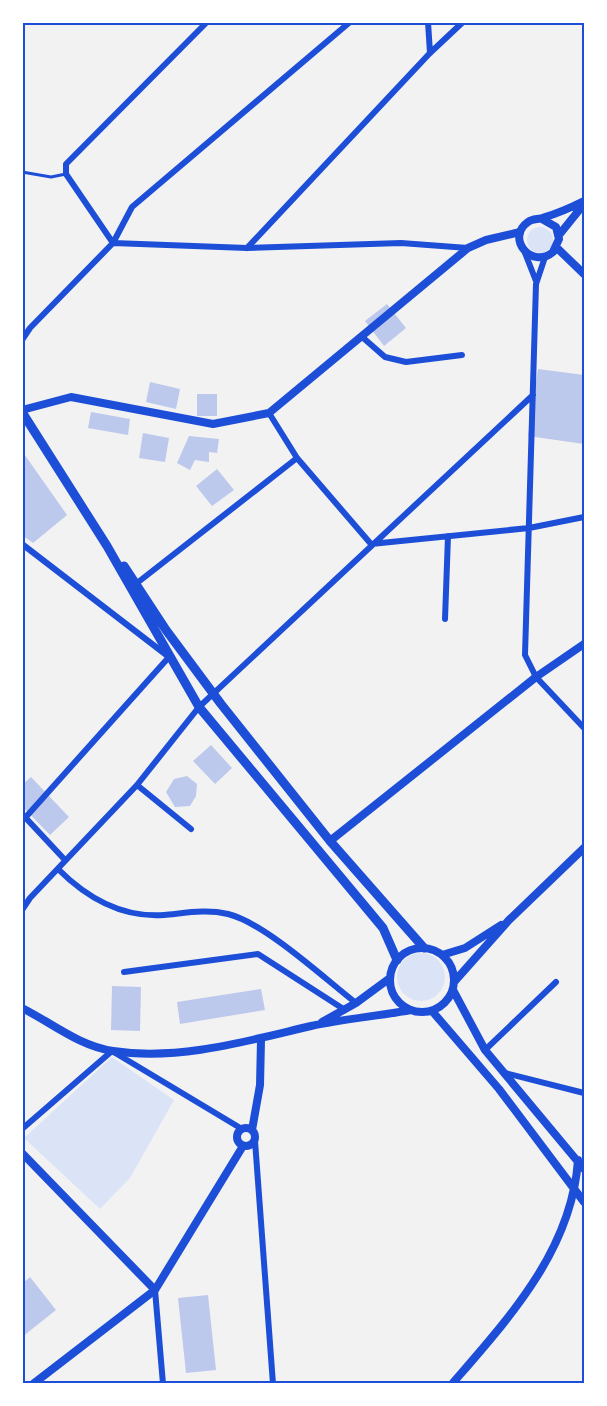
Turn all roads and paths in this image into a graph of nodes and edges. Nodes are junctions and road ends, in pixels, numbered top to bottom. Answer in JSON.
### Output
{"nodes":[{"id":1,"x":207,"y":22,"type":"edge"},
{"id":2,"x":350,"y":22,"type":"edge"},
{"id":3,"x":428,"y":22,"type":"edge"},
{"id":4,"x":463,"y":22,"type":"edge"},
{"id":5,"x":430,"y":53,"type":"junction"},
{"id":6,"x":22,"y":172,"type":"edge"},
{"id":7,"x":66,"y":174,"type":"junction"},
{"id":8,"x":585,"y":203,"type":"edge"},
{"id":9,"x":542,"y":219,"type":"junction"},
{"id":10,"x":520,"y":232,"type":"junction"},
{"id":11,"x":559,"y":235,"type":"junction"},
{"id":12,"x":113,"y":243,"type":"junction"},
{"id":13,"x":248,"y":248,"type":"junction"},
{"id":14,"x":468,"y":248,"type":"junction"},
{"id":15,"x":556,"y":248,"type":"junction"},
{"id":16,"x":525,"y":253,"type":"junction"},
{"id":17,"x":545,"y":258,"type":"junction"},
{"id":18,"x":585,"y":274,"type":"edge"},
{"id":19,"x":536,"y":285,"type":"junction"},
{"id":20,"x":361,"y":336,"type":"junction"},
{"id":21,"x":22,"y":340,"type":"edge"},
{"id":22,"x":462,"y":355,"type":"dead end"},
{"id":23,"x":533,"y":395,"type":"junction"},
{"id":24,"x":22,"y":411,"type":"edge"},
{"id":25,"x":269,"y":413,"type":"junction"},
{"id":26,"x":297,"y":458,"type":"junction"},
{"id":27,"x":585,"y":517,"type":"edge"},
{"id":28,"x":529,"y":528,"type":"junction"},
{"id":29,"x":448,"y":536,"type":"junction"},
{"id":30,"x":22,"y":544,"type":"edge"},
{"id":31,"x":371,"y":544,"type":"junction"},
{"id":32,"x":107,"y":546,"type":"junction"},
{"id":33,"x":137,"y":583,"type":"junction"},
{"id":34,"x":445,"y":619,"type":"dead end"},
{"id":35,"x":585,"y":644,"type":"edge"},
{"id":36,"x":169,"y":657,"type":"junction"},
{"id":37,"x":536,"y":677,"type":"junction"},
{"id":38,"x":214,"y":694,"type":"junction"},
{"id":39,"x":199,"y":707,"type":"junction"},
{"id":40,"x":585,"y":729,"type":"edge"},
{"id":41,"x":137,"y":785,"type":"junction"},
{"id":42,"x":24,"y":816,"type":"edge"},
{"id":43,"x":191,"y":829,"type":"dead end"},
{"id":44,"x":330,"y":841,"type":"junction"},
{"id":45,"x":585,"y":848,"type":"edge"},
{"id":46,"x":65,"y":860,"type":"junction"},
{"id":47,"x":58,"y":869,"type":"junction"},
{"id":48,"x":22,"y":910,"type":"edge"},
{"id":49,"x":509,"y":920,"type":"junction"},
{"id":50,"x":424,"y":948,"type":"junction"},
{"id":51,"x":442,"y":955,"type":"junction"},
{"id":52,"x":397,"y":960,"type":"junction"},
{"id":53,"x":124,"y":972,"type":"dead end"},
{"id":54,"x":390,"y":978,"type":"junction"},
{"id":55,"x":556,"y":982,"type":"dead end"},
{"id":56,"x":454,"y":986,"type":"junction"},
{"id":57,"x":356,"y":1003,"type":"junction"},
{"id":58,"x":22,"y":1008,"type":"edge"},
{"id":59,"x":345,"y":1010,"type":"junction"},
{"id":60,"x":411,"y":1010,"type":"junction"},
{"id":61,"x":432,"y":1011,"type":"junction"},
{"id":62,"x":313,"y":1026,"type":"junction"},
{"id":63,"x":261,"y":1040,"type":"junction"},
{"id":64,"x":484,"y":1050,"type":"junction"},
{"id":65,"x":112,"y":1051,"type":"junction"},
{"id":66,"x":470,"y":1054,"type":"junction"},
{"id":67,"x":505,"y":1073,"type":"junction"},
{"id":68,"x":585,"y":1093,"type":"edge"},
{"id":69,"x":22,"y":1129,"type":"edge"},
{"id":70,"x":242,"y":1129,"type":"junction"},
{"id":71,"x":252,"y":1130,"type":"junction"},
{"id":72,"x":255,"y":1141,"type":"junction"},
{"id":73,"x":243,"y":1146,"type":"junction"},
{"id":74,"x":22,"y":1153,"type":"edge"},
{"id":75,"x":578,"y":1160,"type":"junction"},
{"id":76,"x":585,"y":1169,"type":"edge"},
{"id":77,"x":576,"y":1190,"type":"junction"},
{"id":78,"x":585,"y":1202,"type":"edge"},
{"id":79,"x":155,"y":1290,"type":"junction"},
{"id":80,"x":33,"y":1383,"type":"edge"},
{"id":81,"x":163,"y":1383,"type":"edge"},
{"id":82,"x":273,"y":1383,"type":"edge"},
{"id":83,"x":452,"y":1383,"type":"edge"}],
"edges":[{"from":1,"to":7,"type":"street"},
{"from":2,"to":12,"type":"street"},
{"from":3,"to":5,"type":"street"},
{"from":4,"to":5,"type":"street"},
{"from":5,"to":13,"type":"street"},
{"from":6,"to":7,"type":"lane"},
{"from":7,"to":12,"type":"street"},
{"from":8,"to":9,"type":"main road"},
{"from":8,"to":11,"type":"main road"},
{"from":9,"to":10,"type":"main road"},
{"from":9,"to":11,"type":"main road"},
{"from":10,"to":14,"type":"street"},
{"from":10,"to":16,"type":"main road"},
{"from":11,"to":15,"type":"main road"},
{"from":12,"to":13,"type":"street"},
{"from":12,"to":21,"type":"street"},
{"from":13,"to":14,"type":"street"},
{"from":14,"to":20,"type":"street"},
{"from":15,"to":17,"type":"main road"},
{"from":15,"to":18,"type":"main road"},
{"from":16,"to":17,"type":"main road"},
{"from":16,"to":19,"type":"street"},
{"from":17,"to":19,"type":"street"},
{"from":19,"to":23,"type":"street"},
{"from":20,"to":22,"type":"street"},
{"from":20,"to":25,"type":"street"},
{"from":23,"to":28,"type":"street"},
{"from":23,"to":31,"type":"street"},
{"from":24,"to":25,"type":"street"},
{"from":24,"to":32,"type":"main road"},
{"from":25,"to":26,"type":"street"},
{"from":26,"to":31,"type":"street"},
{"from":26,"to":33,"type":"street"},
{"from":27,"to":28,"type":"street"},
{"from":28,"to":29,"type":"street"},
{"from":28,"to":37,"type":"street"},
{"from":29,"to":31,"type":"street"},
{"from":29,"to":34,"type":"street"},
{"from":30,"to":36,"type":"street"},
{"from":31,"to":38,"type":"street"},
{"from":32,"to":33,"type":"main road"},
{"from":32,"to":36,"type":"main road"},
{"from":33,"to":38,"type":"main road"},
{"from":35,"to":37,"type":"street"},
{"from":36,"to":39,"type":"main road"},
{"from":36,"to":42,"type":"street"},
{"from":37,"to":40,"type":"street"},
{"from":37,"to":44,"type":"street"},
{"from":38,"to":39,"type":"street"},
{"from":38,"to":44,"type":"main road"},
{"from":39,"to":41,"type":"street"},
{"from":39,"to":52,"type":"main road"},
{"from":41,"to":43,"type":"street"},
{"from":41,"to":46,"type":"street"},
{"from":42,"to":46,"type":"street"},
{"from":44,"to":50,"type":"main road"},
{"from":45,"to":49,"type":"main road"},
{"from":46,"to":47,"type":"street"},
{"from":47,"to":48,"type":"street"},
{"from":47,"to":57,"type":"street"},
{"from":49,"to":51,"type":"main road"},
{"from":49,"to":56,"type":"main road"},
{"from":50,"to":51,"type":"main road"},
{"from":50,"to":52,"type":"main road"},
{"from":51,"to":56,"type":"main road"},
{"from":52,"to":54,"type":"main road"},
{"from":53,"to":59,"type":"street"},
{"from":54,"to":57,"type":"main road"},
{"from":54,"to":60,"type":"main road"},
{"from":55,"to":64,"type":"street"},
{"from":56,"to":61,"type":"main road"},
{"from":56,"to":64,"type":"main road"},
{"from":57,"to":59,"type":"main road"},
{"from":58,"to":65,"type":"main road"},
{"from":59,"to":62,"type":"main road"},
{"from":60,"to":61,"type":"main road"},
{"from":60,"to":62,"type":"main road"},
{"from":61,"to":66,"type":"main road"},
{"from":62,"to":63,"type":"main road"},
{"from":63,"to":65,"type":"main road"},
{"from":63,"to":71,"type":"street"},
{"from":64,"to":66,"type":"main road"},
{"from":64,"to":67,"type":"main road"},
{"from":65,"to":69,"type":"street"},
{"from":65,"to":70,"type":"street"},
{"from":66,"to":77,"type":"main road"},
{"from":67,"to":68,"type":"street"},
{"from":67,"to":75,"type":"main road"},
{"from":70,"to":71,"type":"street"},
{"from":70,"to":73,"type":"street"},
{"from":71,"to":72,"type":"street"},
{"from":72,"to":73,"type":"street"},
{"from":72,"to":82,"type":"street"},
{"from":73,"to":79,"type":"street"},
{"from":74,"to":79,"type":"street"},
{"from":75,"to":76,"type":"main road"},
{"from":75,"to":77,"type":"main road"},
{"from":77,"to":78,"type":"main road"},
{"from":77,"to":83,"type":"main road"},
{"from":79,"to":80,"type":"street"},
{"from":79,"to":81,"type":"street"}]}
